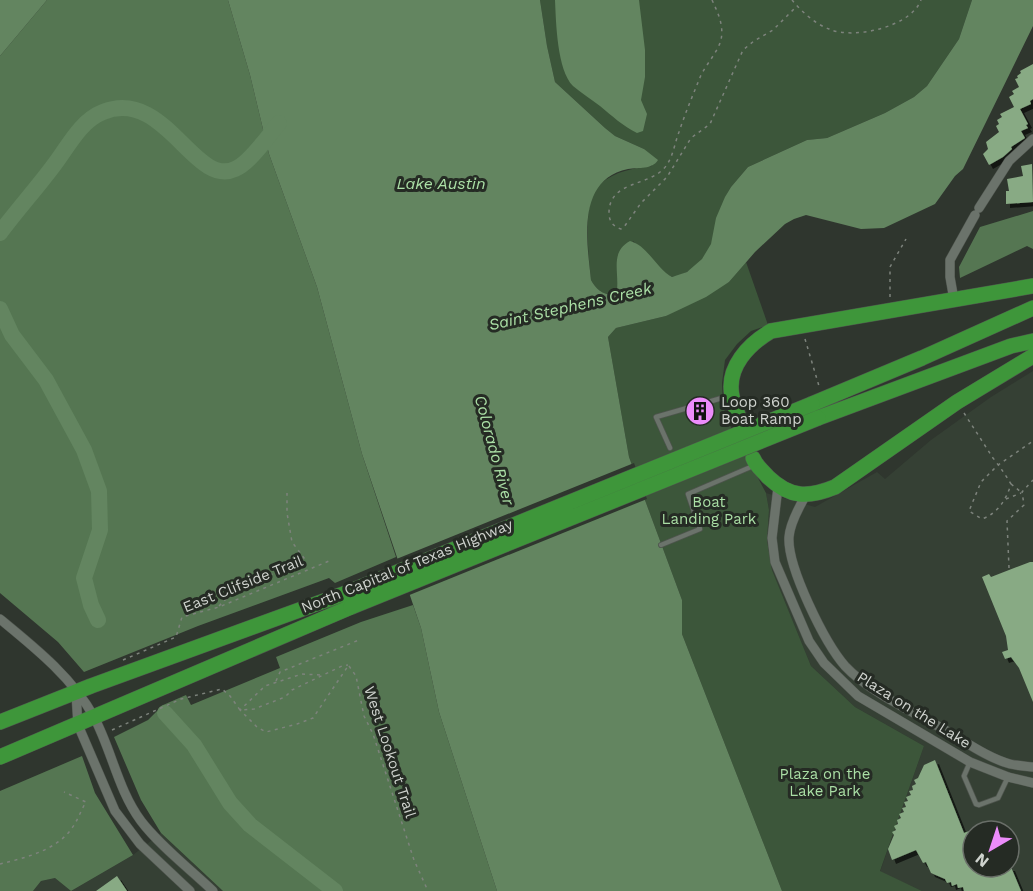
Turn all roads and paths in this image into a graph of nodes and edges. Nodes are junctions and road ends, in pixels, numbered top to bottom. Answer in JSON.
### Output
{"nodes":[{"id":1,"x":712,"y":0,"type":"edge"},
{"id":2,"x":792,"y":0,"type":"edge"},
{"id":3,"x":921,"y":0,"type":"edge"},
{"id":4,"x":797,"y":6,"type":"junction"},
{"id":5,"x":1033,"y":139,"type":"edge"},
{"id":6,"x":906,"y":239,"type":"dead end"},
{"id":7,"x":1033,"y":286,"type":"edge"},
{"id":8,"x":954,"y":300,"type":"junction"},
{"id":9,"x":1033,"y":308,"type":"edge"},
{"id":10,"x":890,"y":310,"type":"junction"},
{"id":11,"x":801,"y":325,"type":"junction"},
{"id":12,"x":1033,"y":341,"type":"edge"},
{"id":13,"x":1033,"y":356,"type":"edge"},
{"id":14,"x":731,"y":395,"type":"junction"},
{"id":15,"x":957,"y":402,"type":"junction"},
{"id":16,"x":816,"y":408,"type":"junction"},
{"id":17,"x":739,"y":418,"type":"dead end"},
{"id":18,"x":1033,"y":441,"type":"edge"},
{"id":19,"x":670,"y":448,"type":"dead end"},
{"id":20,"x":754,"y":461,"type":"joint"},
{"id":21,"x":998,"y":465,"type":"junction"},
{"id":22,"x":1033,"y":480,"type":"edge"},
{"id":23,"x":1011,"y":484,"type":"junction"},
{"id":24,"x":778,"y":487,"type":"junction"},
{"id":25,"x":1022,"y":492,"type":"junction"},
{"id":26,"x":287,"y":493,"type":"dead end"},
{"id":27,"x":806,"y":495,"type":"junction"},
{"id":28,"x":1006,"y":500,"type":"junction"},
{"id":29,"x":661,"y":545,"type":"dead end"},
{"id":30,"x":329,"y":561,"type":"dead end"},
{"id":31,"x":1009,"y":568,"type":"dead end"},
{"id":32,"x":349,"y":600,"type":"junction"},
{"id":33,"x":219,"y":607,"type":"junction"},
{"id":34,"x":0,"y":619,"type":"edge"},
{"id":35,"x":359,"y":640,"type":"dead end"},
{"id":36,"x":124,"y":660,"type":"dead end"},
{"id":37,"x":348,"y":665,"type":"junction"},
{"id":38,"x":322,"y":676,"type":"junction"},
{"id":39,"x":274,"y":683,"type":"junction"},
{"id":40,"x":75,"y":692,"type":"junction"},
{"id":41,"x":240,"y":710,"type":"junction"},
{"id":42,"x":94,"y":718,"type":"junction"},
{"id":43,"x":0,"y":722,"type":"edge"},
{"id":44,"x":78,"y":725,"type":"junction"},
{"id":45,"x":111,"y":730,"type":"dead end"},
{"id":46,"x":977,"y":748,"type":"junction"},
{"id":47,"x":0,"y":758,"type":"edge"},
{"id":48,"x":970,"y":762,"type":"junction"},
{"id":49,"x":1033,"y":767,"type":"edge"},
{"id":50,"x":1008,"y":777,"type":"junction"},
{"id":51,"x":1033,"y":783,"type":"edge"},
{"id":52,"x":64,"y":792,"type":"dead end"},
{"id":53,"x":0,"y":864,"type":"edge"},
{"id":54,"x":190,"y":891,"type":"edge"},
{"id":55,"x":213,"y":891,"type":"edge"},
{"id":56,"x":428,"y":891,"type":"edge"}],
"edges":[{"from":1,"to":4,"type":"path"},
{"from":2,"to":4,"type":"path"},
{"from":3,"to":4,"type":"path"},
{"from":5,"to":8,"type":"street"},
{"from":6,"to":10,"type":"path"},
{"from":7,"to":8,"type":"highway"},
{"from":8,"to":10,"type":"highway"},
{"from":9,"to":16,"type":"highway","name":"North Capital of Texas Highway"},
{"from":10,"to":11,"type":"highway"},
{"from":11,"to":14,"type":"highway"},
{"from":11,"to":16,"type":"path"},
{"from":12,"to":16,"type":"highway","name":"North Capital of Texas Highway"},
{"from":13,"to":15,"type":"highway"},
{"from":14,"to":17,"type":"highway"},
{"from":14,"to":19,"type":"lane"},
{"from":15,"to":21,"type":"path"},
{"from":15,"to":27,"type":"highway"},
{"from":16,"to":32,"type":"highway","name":"North Capital of Texas Highway","bridge":true},
{"from":18,"to":21,"type":"path"},
{"from":20,"to":24,"type":"highway"},
{"from":20,"to":29,"type":"lane"},
{"from":21,"to":23,"type":"path"},
{"from":21,"to":28,"type":"path"},
{"from":22,"to":25,"type":"path"},
{"from":23,"to":25,"type":"path"},
{"from":23,"to":28,"type":"path"},
{"from":24,"to":27,"type":"highway"},
{"from":24,"to":48,"type":"street","name":"Plaza on the Lake"},
{"from":25,"to":28,"type":"path"},
{"from":25,"to":31,"type":"path"},
{"from":26,"to":33,"type":"path"},
{"from":27,"to":46,"type":"street","name":"Plaza on the Lake"},
{"from":30,"to":33,"type":"path","name":"East Clifside Trail"},
{"from":32,"to":40,"type":"highway","name":"North Capital of Texas Highway"},
{"from":32,"to":42,"type":"highway","name":"North Capital of Texas Highway"},
{"from":33,"to":36,"type":"path","name":"East Clifside Trail"},
{"from":34,"to":40,"type":"street"},
{"from":35,"to":39,"type":"path"},
{"from":37,"to":38,"type":"path"},
{"from":37,"to":41,"type":"path"},
{"from":37,"to":56,"type":"path","name":"West Lookout Trail"},
{"from":38,"to":39,"type":"path"},
{"from":38,"to":41,"type":"path"},
{"from":39,"to":41,"type":"path"},
{"from":40,"to":42,"type":"street"},
{"from":40,"to":43,"type":"highway","name":"North Capital of Texas Highway"},
{"from":40,"to":44,"type":"street"},
{"from":41,"to":45,"type":"path"},
{"from":42,"to":44,"type":"highway","name":"North Capital of Texas Highway"},
{"from":42,"to":55,"type":"street"},
{"from":44,"to":47,"type":"highway","name":"North Capital of Texas Highway"},
{"from":44,"to":54,"type":"street"},
{"from":46,"to":48,"type":"street","name":"Plaza on the Lake"},
{"from":46,"to":49,"type":"street","name":"Plaza on the Lake"},
{"from":48,"to":50,"type":"street","name":"Plaza on the Lake"},
{"from":48,"to":50,"type":"lane"},
{"from":50,"to":51,"type":"street","name":"Plaza on the Lake"},
{"from":52,"to":53,"type":"path"}]}
